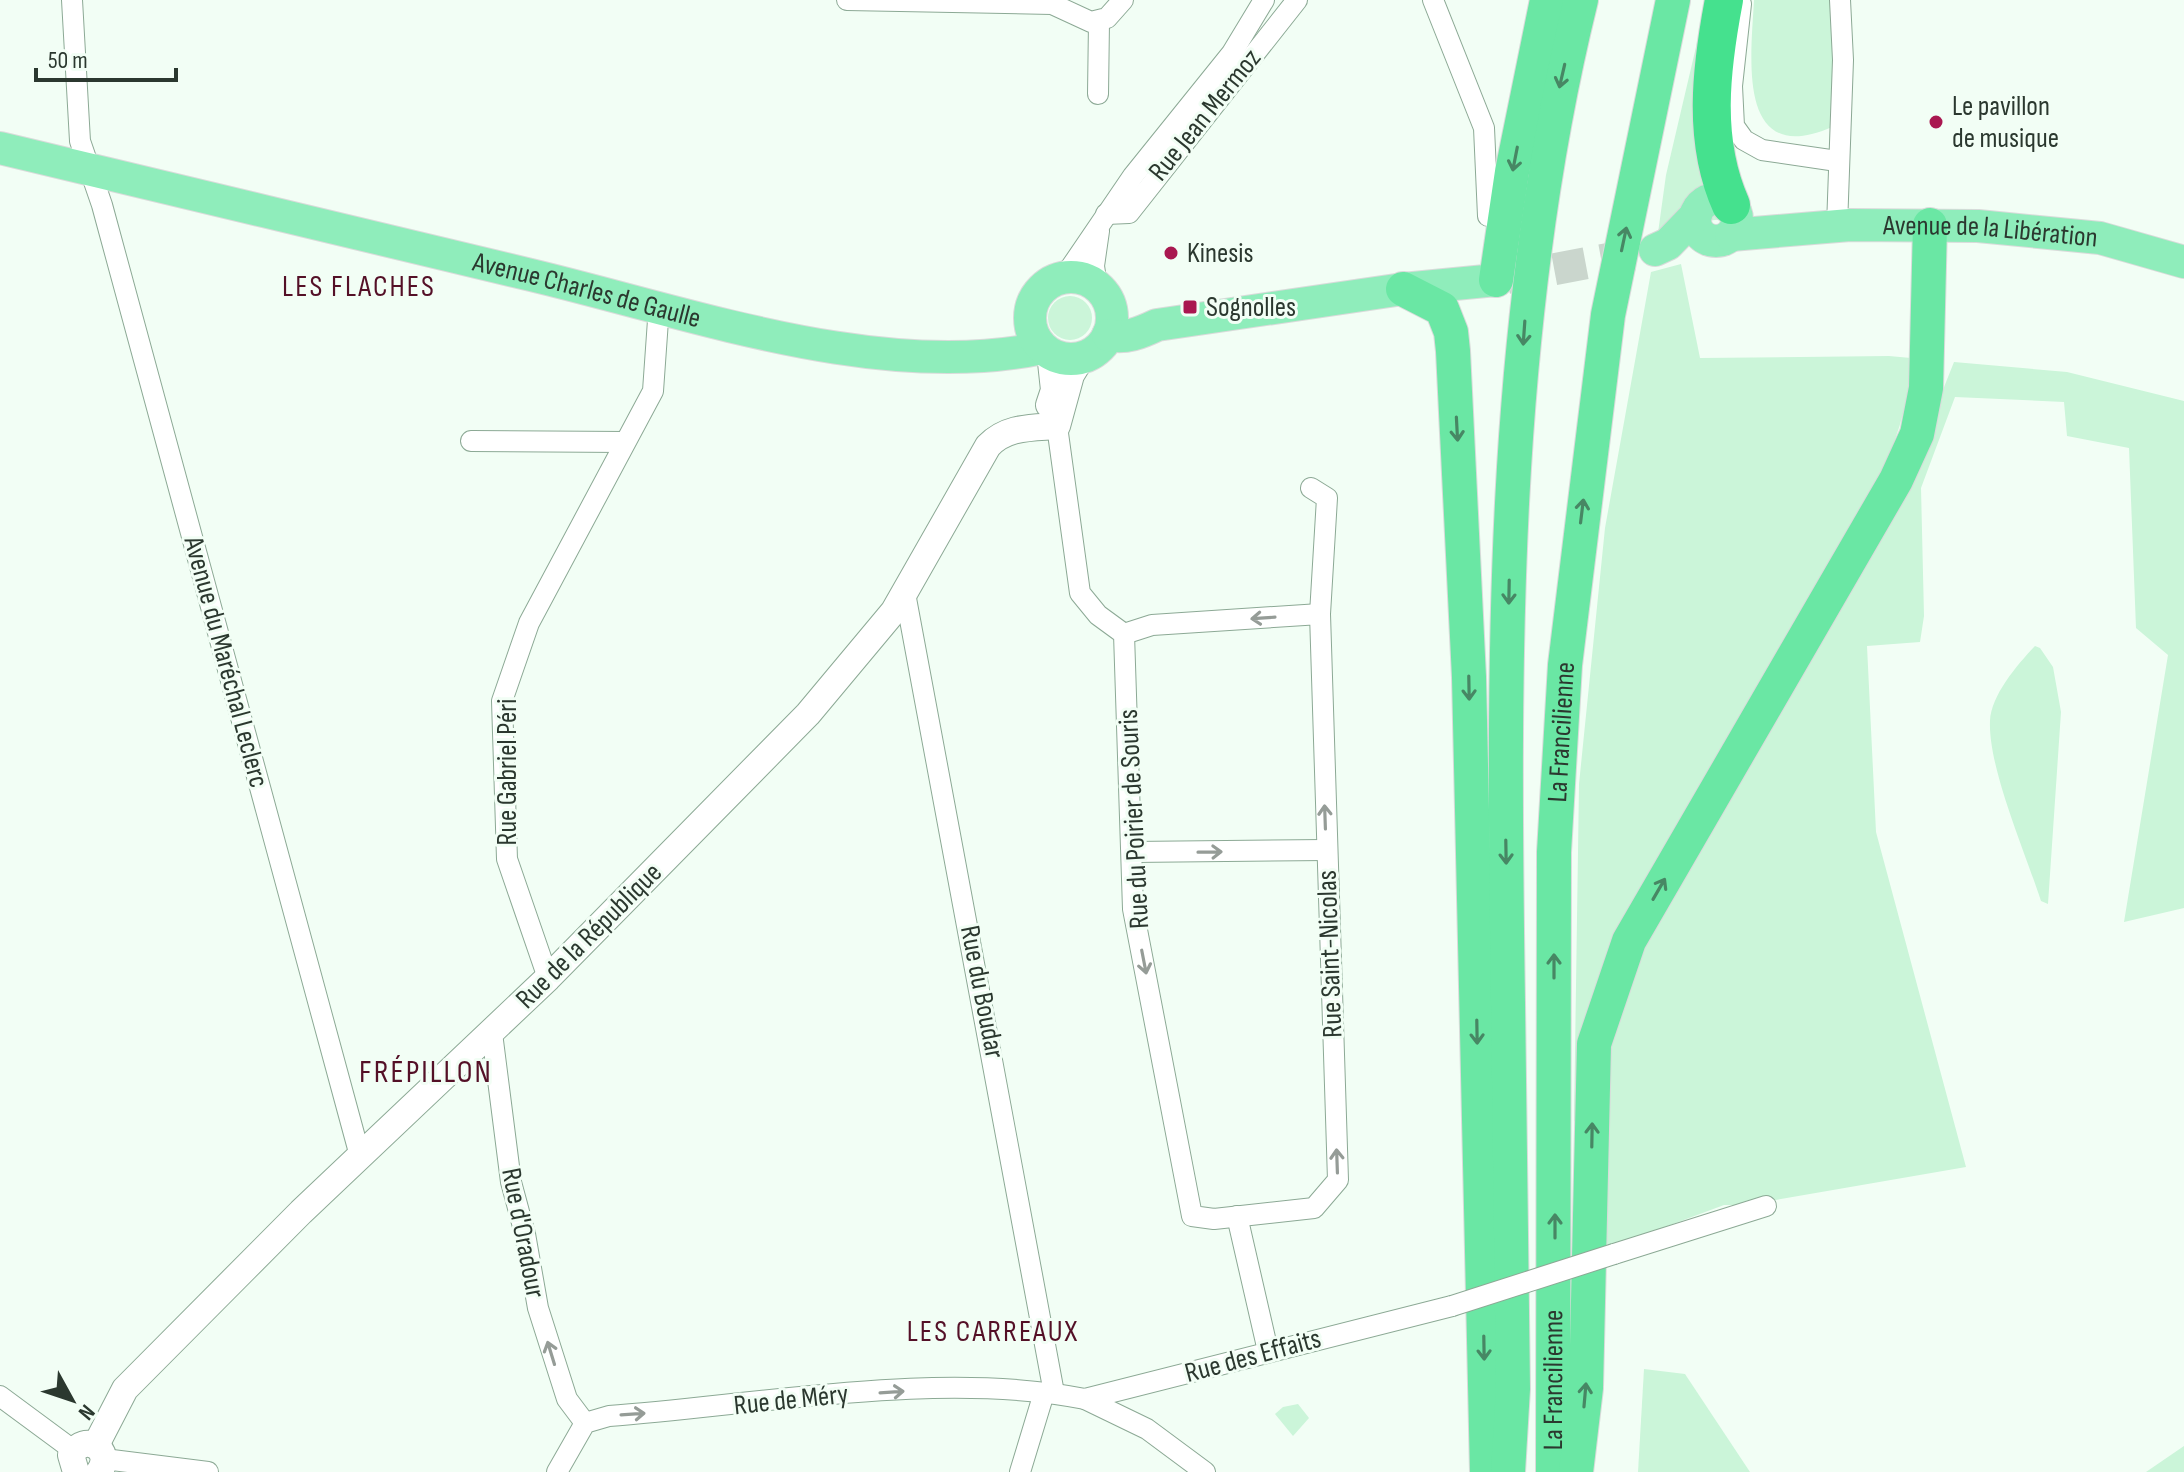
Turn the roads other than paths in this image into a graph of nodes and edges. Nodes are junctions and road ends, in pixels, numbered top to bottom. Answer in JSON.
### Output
{"nodes":[{"id":1,"x":72,"y":0,"type":"edge"},
{"id":2,"x":847,"y":0,"type":"edge"},
{"id":3,"x":1123,"y":0,"type":"edge"},
{"id":4,"x":1264,"y":0,"type":"edge"},
{"id":5,"x":1297,"y":0,"type":"edge"},
{"id":6,"x":1433,"y":0,"type":"edge"},
{"id":7,"x":1547,"y":0,"type":"edge"},
{"id":8,"x":1581,"y":0,"type":"edge"},
{"id":9,"x":1673,"y":0,"type":"edge"},
{"id":10,"x":1724,"y":0,"type":"edge"},
{"id":11,"x":1741,"y":0,"type":"edge"},
{"id":12,"x":1840,"y":0,"type":"edge"},
{"id":13,"x":1099,"y":22,"type":"junction"},
{"id":14,"x":1098,"y":94,"type":"dead end"},
{"id":15,"x":0,"y":148,"type":"edge"},
{"id":16,"x":1837,"y":161,"type":"junction"},
{"id":17,"x":88,"y":168,"type":"junction"},
{"id":18,"x":1488,"y":216,"type":"dead end"},
{"id":19,"x":1103,"y":220,"type":"junction"},
{"id":20,"x":1720,"y":221,"type":"junction"},
{"id":21,"x":1930,"y":225,"type":"junction"},
{"id":22,"x":1837,"y":226,"type":"junction"},
{"id":23,"x":1662,"y":247,"type":"tunnel mouth"},
{"id":24,"x":2184,"y":262,"type":"edge"},
{"id":25,"x":1059,"y":278,"type":"junction"},
{"id":26,"x":1496,"y":280,"type":"joint"},
{"id":27,"x":1403,"y":289,"type":"junction"},
{"id":28,"x":659,"y":306,"type":"junction"},
{"id":29,"x":1105,"y":309,"type":"junction"},
{"id":30,"x":1041,"y":341,"type":"junction"},
{"id":31,"x":1082,"y":357,"type":"junction"},
{"id":32,"x":1051,"y":426,"type":"junction"},
{"id":33,"x":471,"y":441,"type":"dead end"},
{"id":34,"x":625,"y":442,"type":"junction"},
{"id":35,"x":1311,"y":488,"type":"dead end"},
{"id":36,"x":905,"y":593,"type":"junction"},
{"id":37,"x":1320,"y":614,"type":"junction"},
{"id":38,"x":1124,"y":634,"type":"junction"},
{"id":39,"x":1744,"y":769,"type":"dead end"},
{"id":40,"x":1326,"y":850,"type":"junction"},
{"id":41,"x":1132,"y":852,"type":"junction"},
{"id":42,"x":548,"y":978,"type":"junction"},
{"id":43,"x":492,"y":1033,"type":"junction"},
{"id":44,"x":360,"y":1156,"type":"junction"},
{"id":45,"x":1766,"y":1206,"type":"dead end"},
{"id":46,"x":1237,"y":1216,"type":"junction"},
{"id":47,"x":1268,"y":1351,"type":"junction"},
{"id":48,"x":1049,"y":1393,"type":"junction"},
{"id":49,"x":0,"y":1396,"type":"edge"},
{"id":50,"x":1085,"y":1399,"type":"junction"},
{"id":51,"x":585,"y":1423,"type":"junction"},
{"id":52,"x":90,"y":1460,"type":"edge"},
{"id":53,"x":208,"y":1472,"type":"edge"},
{"id":54,"x":557,"y":1472,"type":"edge"},
{"id":55,"x":1020,"y":1472,"type":"edge"},
{"id":56,"x":1205,"y":1472,"type":"edge"},
{"id":57,"x":1487,"y":1472,"type":"edge"},
{"id":58,"x":1508,"y":1472,"type":"edge"},
{"id":59,"x":1553,"y":1472,"type":"edge"},
{"id":60,"x":1576,"y":1472,"type":"edge"}],
"edges":[{"from":1,"to":17,"type":"street","name":"Avenue du Maréchal Leclerc"},
{"from":2,"to":13,"type":"street"},
{"from":3,"to":13,"type":"street"},
{"from":4,"to":19,"type":"street","name":"Rue Jean Mermoz"},
{"from":5,"to":19,"type":"street","name":"Rue Jean Mermoz"},
{"from":6,"to":18,"type":"street"},
{"from":7,"to":26,"type":"highway","one_way":true},
{"from":8,"to":58,"type":"highway","name":"La Francilienne","one_way":true},
{"from":59,"to":9,"type":"highway","name":"La Francilienne","one_way":true},
{"from":10,"to":20,"type":"highway"},
{"from":11,"to":16,"type":"street"},
{"from":12,"to":16,"type":"street"},
{"from":13,"to":14,"type":"street"},
{"from":15,"to":17,"type":"main road","name":"Avenue Charles de Gaulle"},
{"from":16,"to":22,"type":"street"},
{"from":17,"to":28,"type":"main road","name":"Avenue Charles de Gaulle"},
{"from":17,"to":44,"type":"street","name":"Avenue du Maréchal Leclerc"},
{"from":19,"to":25,"type":"street","name":"Rue Jean Mermoz"},
{"from":19,"to":29,"type":"street","name":"Rue Jean Mermoz"},
{"from":20,"to":22,"type":"main road","name":"Avenue de la Libération"},
{"from":20,"to":23,"type":"main road"},
{"from":21,"to":22,"type":"main road","name":"Avenue de la Libération"},
{"from":21,"to":24,"type":"main road","name":"Avenue de la Libération"},
{"from":21,"to":39,"type":"street"},
{"from":60,"to":21,"type":"highway","one_way":true},
{"from":25,"to":29,"type":"main road"},
{"from":25,"to":30,"type":"main road"},
{"from":26,"to":27,"type":"main road"},
{"from":27,"to":29,"type":"main road"},
{"from":27,"to":57,"type":"highway","one_way":true},
{"from":28,"to":30,"type":"main road","name":"Avenue Charles de Gaulle"},
{"from":28,"to":34,"type":"street","name":"Rue Gabriel Péri"},
{"from":29,"to":31,"type":"main road"},
{"from":30,"to":31,"type":"main road"},
{"from":30,"to":32,"type":"street"},
{"from":31,"to":32,"type":"street"},
{"from":32,"to":36,"type":"street","name":"Rue de la République"},
{"from":32,"to":38,"type":"street"},
{"from":33,"to":34,"type":"street"},
{"from":34,"to":42,"type":"street","name":"Rue Gabriel Péri"},
{"from":35,"to":37,"type":"street","name":"Rue Saint-Nicolas"},
{"from":36,"to":42,"type":"street","name":"Rue de la République"},
{"from":36,"to":48,"type":"street","name":"Rue du Boudar"},
{"from":37,"to":38,"type":"street","one_way":true},
{"from":40,"to":37,"type":"street","name":"Rue Saint-Nicolas","one_way":true},
{"from":38,"to":41,"type":"street","name":"Rue du Poirier de Souris"},
{"from":41,"to":40,"type":"street","one_way":true},
{"from":46,"to":40,"type":"street","name":"Rue Saint-Nicolas","one_way":true},
{"from":41,"to":46,"type":"street","name":"Rue du Poirier de Souris","one_way":true},
{"from":42,"to":43,"type":"street","name":"Rue de la République"},
{"from":43,"to":44,"type":"street","name":"Rue de la République"},
{"from":51,"to":43,"type":"street","name":"Rue d'Oradour","one_way":true},
{"from":44,"to":52,"type":"street","name":"Rue de la République"},
{"from":45,"to":47,"type":"street","name":"Rue des Effaits","bridge":true},
{"from":46,"to":47,"type":"street"},
{"from":47,"to":50,"type":"street","name":"Rue des Effaits"},
{"from":48,"to":50,"type":"street","name":"Rue des Effaits"},
{"from":51,"to":48,"type":"street","name":"Rue de Méry","one_way":true},
{"from":48,"to":55,"type":"street"},
{"from":49,"to":52,"type":"street"},
{"from":50,"to":56,"type":"street"},
{"from":51,"to":54,"type":"street"},
{"from":52,"to":53,"type":"street"}]}
